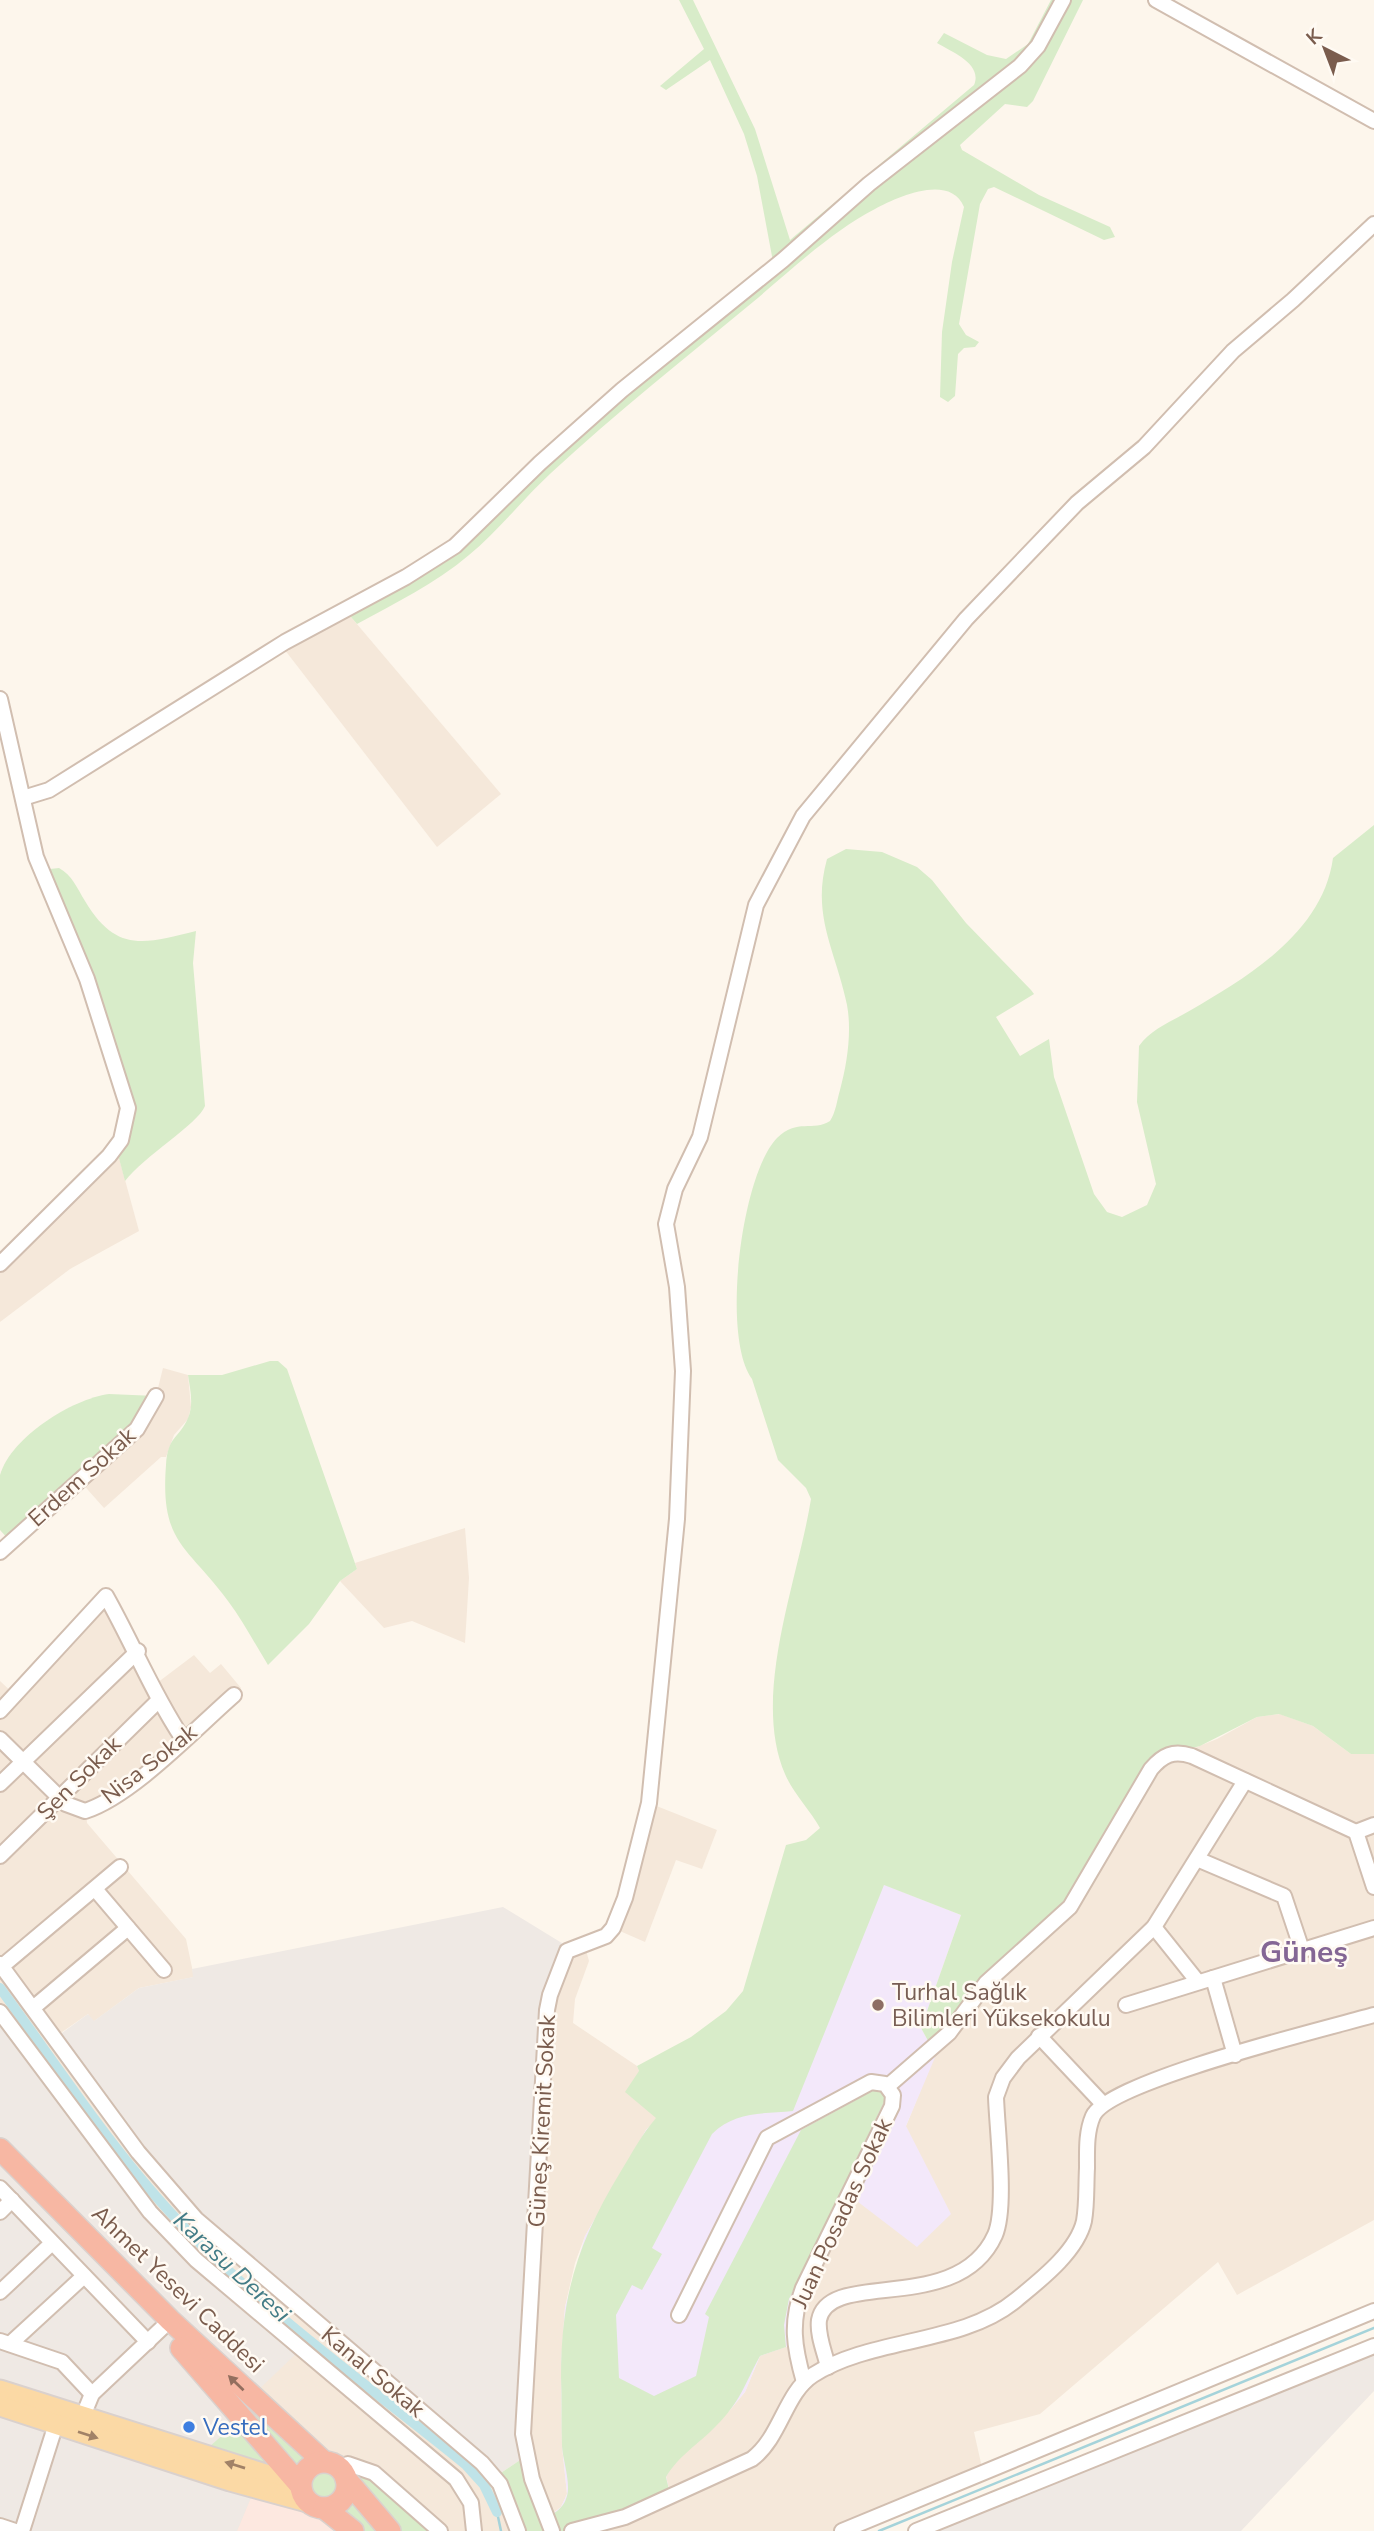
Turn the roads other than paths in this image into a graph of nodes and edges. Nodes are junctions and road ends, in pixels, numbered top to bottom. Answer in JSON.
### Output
{"nodes":[{"id":1,"x":1063,"y":0,"type":"edge"},
{"id":2,"x":1156,"y":0,"type":"edge"},
{"id":3,"x":1374,"y":121,"type":"edge"},
{"id":4,"x":1374,"y":224,"type":"edge"},
{"id":5,"x":0,"y":699,"type":"edge"},
{"id":6,"x":23,"y":798,"type":"junction"},
{"id":7,"x":0,"y":1264,"type":"edge"},
{"id":8,"x":156,"y":1396,"type":"dead end"},
{"id":9,"x":0,"y":1552,"type":"edge"},
{"id":10,"x":138,"y":1651,"type":"junction"},
{"id":11,"x":233,"y":1695,"type":"dead end"},
{"id":12,"x":158,"y":1701,"type":"junction"},
{"id":13,"x":0,"y":1712,"type":"edge"},
{"id":14,"x":0,"y":1739,"type":"edge"},
{"id":15,"x":183,"y":1739,"type":"junction"},
{"id":16,"x":24,"y":1761,"type":"junction"},
{"id":17,"x":1245,"y":1781,"type":"junction"},
{"id":18,"x":0,"y":1784,"type":"edge"},
{"id":19,"x":59,"y":1798,"type":"junction"},
{"id":20,"x":1374,"y":1825,"type":"edge"},
{"id":21,"x":1356,"y":1832,"type":"junction"},
{"id":22,"x":0,"y":1856,"type":"edge"},
{"id":23,"x":1197,"y":1859,"type":"junction"},
{"id":24,"x":120,"y":1867,"type":"dead end"},
{"id":25,"x":1374,"y":1887,"type":"edge"},
{"id":26,"x":94,"y":1889,"type":"junction"},
{"id":27,"x":1154,"y":1927,"type":"junction"},
{"id":28,"x":128,"y":1928,"type":"junction"},
{"id":29,"x":1374,"y":1928,"type":"edge"},
{"id":30,"x":1302,"y":1950,"type":"junction"},
{"id":31,"x":1,"y":1966,"type":"edge"},
{"id":32,"x":164,"y":1970,"type":"dead end"},
{"id":33,"x":1213,"y":1978,"type":"junction"},
{"id":34,"x":1198,"y":1982,"type":"junction"},
{"id":35,"x":1126,"y":2005,"type":"dead end"},
{"id":36,"x":33,"y":2008,"type":"junction"},
{"id":37,"x":0,"y":2012,"type":"edge"},
{"id":38,"x":1374,"y":2015,"type":"edge"},
{"id":39,"x":1039,"y":2036,"type":"junction"},
{"id":40,"x":1235,"y":2055,"type":"junction"},
{"id":41,"x":888,"y":2085,"type":"junction"},
{"id":42,"x":1103,"y":2104,"type":"junction"},
{"id":43,"x":0,"y":2149,"type":"edge"},
{"id":44,"x":0,"y":2165,"type":"edge"},
{"id":45,"x":0,"y":2188,"type":"edge"},
{"id":46,"x":12,"y":2200,"type":"junction"},
{"id":47,"x":0,"y":2212,"type":"edge"},
{"id":48,"x":52,"y":2243,"type":"junction"},
{"id":49,"x":84,"y":2276,"type":"junction"},
{"id":50,"x":0,"y":2292,"type":"edge"},
{"id":51,"x":1374,"y":2311,"type":"edge"},
{"id":52,"x":679,"y":2315,"type":"dead end"},
{"id":53,"x":155,"y":2335,"type":"junction"},
{"id":54,"x":5,"y":2343,"type":"edge"},
{"id":55,"x":1374,"y":2346,"type":"edge"},
{"id":56,"x":828,"y":2367,"type":"junction"},
{"id":57,"x":804,"y":2382,"type":"junction"},
{"id":58,"x":0,"y":2390,"type":"edge"},
{"id":59,"x":92,"y":2394,"type":"junction"},
{"id":60,"x":0,"y":2406,"type":"edge"},
{"id":61,"x":83,"y":2416,"type":"junction"},
{"id":62,"x":56,"y":2424,"type":"junction"},
{"id":63,"x":337,"y":2470,"type":"junction"},
{"id":64,"x":310,"y":2498,"type":"junction"},
{"id":65,"x":0,"y":2526,"type":"edge"},
{"id":66,"x":344,"y":2528,"type":"edge"},
{"id":67,"x":15,"y":2531,"type":"edge"},
{"id":68,"x":22,"y":2531,"type":"edge"},
{"id":69,"x":390,"y":2531,"type":"edge"},
{"id":70,"x":440,"y":2531,"type":"edge"},
{"id":71,"x":474,"y":2531,"type":"edge"},
{"id":72,"x":518,"y":2531,"type":"edge"},
{"id":73,"x":552,"y":2531,"type":"edge"},
{"id":74,"x":572,"y":2531,"type":"edge"},
{"id":75,"x":842,"y":2531,"type":"edge"},
{"id":76,"x":916,"y":2531,"type":"edge"}],
"edges":[{"from":1,"to":6,"type":"street"},
{"from":2,"to":3,"type":"street"},
{"from":4,"to":73,"type":"street","name":"Güneş Kiremit Sokak"},
{"from":5,"to":6,"type":"street"},
{"from":6,"to":7,"type":"street"},
{"from":8,"to":9,"type":"street","name":"Erdem Sokak"},
{"from":10,"to":12,"type":"street"},
{"from":10,"to":13,"type":"street"},
{"from":10,"to":16,"type":"street"},
{"from":11,"to":15,"type":"street","name":"Nisa Sokak"},
{"from":12,"to":15,"type":"street"},
{"from":12,"to":19,"type":"street","name":"Şen Sokak"},
{"from":14,"to":16,"type":"street","name":"Nisa Sokak"},
{"from":15,"to":19,"type":"street","name":"Nisa Sokak"},
{"from":16,"to":18,"type":"street"},
{"from":16,"to":19,"type":"street","name":"Nisa Sokak"},
{"from":17,"to":21,"type":"street"},
{"from":17,"to":23,"type":"street"},
{"from":17,"to":41,"type":"street"},
{"from":19,"to":22,"type":"street","name":"Şen Sokak"},
{"from":20,"to":21,"type":"street"},
{"from":21,"to":25,"type":"street"},
{"from":23,"to":27,"type":"street"},
{"from":23,"to":30,"type":"street"},
{"from":24,"to":26,"type":"street"},
{"from":26,"to":28,"type":"street"},
{"from":26,"to":31,"type":"street"},
{"from":27,"to":34,"type":"street"},
{"from":27,"to":39,"type":"street"},
{"from":28,"to":32,"type":"street"},
{"from":28,"to":36,"type":"street"},
{"from":29,"to":30,"type":"street"},
{"from":30,"to":33,"type":"street"},
{"from":31,"to":36,"type":"street","name":"Kanal Sokak"},
{"from":33,"to":34,"type":"street"},
{"from":33,"to":40,"type":"street"},
{"from":34,"to":35,"type":"street"},
{"from":36,"to":72,"type":"street","name":"Kanal Sokak"},
{"from":37,"to":71,"type":"street"},
{"from":38,"to":40,"type":"street"},
{"from":39,"to":42,"type":"street"},
{"from":39,"to":56,"type":"street"},
{"from":40,"to":42,"type":"street"},
{"from":41,"to":52,"type":"street","name":"Juan Posadas Sokak"},
{"from":41,"to":57,"type":"street","name":"Juan Posadas Sokak"},
{"from":42,"to":56,"type":"street"},
{"from":63,"to":43,"type":"highway","name":"Ahmet Yesevi Caddesi","one_way":true},
{"from":44,"to":53,"type":"highway","name":"Ahmet Yesevi Caddesi"},
{"from":45,"to":46,"type":"street"},
{"from":46,"to":47,"type":"street"},
{"from":46,"to":48,"type":"street"},
{"from":48,"to":49,"type":"street"},
{"from":48,"to":50,"type":"street"},
{"from":49,"to":53,"type":"street"},
{"from":49,"to":54,"type":"street"},
{"from":51,"to":75,"type":"street"},
{"from":53,"to":59,"type":"street"},
{"from":53,"to":64,"type":"highway","name":"Ahmet Yesevi Caddesi"},
{"from":54,"to":59,"type":"street"},
{"from":55,"to":76,"type":"street"},
{"from":56,"to":57,"type":"street"},
{"from":57,"to":74,"type":"street"},
{"from":58,"to":61,"type":"main road"},
{"from":59,"to":61,"type":"street"},
{"from":60,"to":62,"type":"main road"},
{"from":64,"to":61,"type":"main road","one_way":true},
{"from":62,"to":64,"type":"main road","one_way":true},
{"from":62,"to":68,"type":"street"},
{"from":63,"to":64,"type":"highway"},
{"from":63,"to":64,"type":"highway"},
{"from":63,"to":69,"type":"highway","name":"Ahmet Yesevi Caddesi"},
{"from":63,"to":70,"type":"street"},
{"from":64,"to":66,"type":"highway","name":"Ahmet Yesevi Caddesi"},
{"from":65,"to":67,"type":"street"}]}
